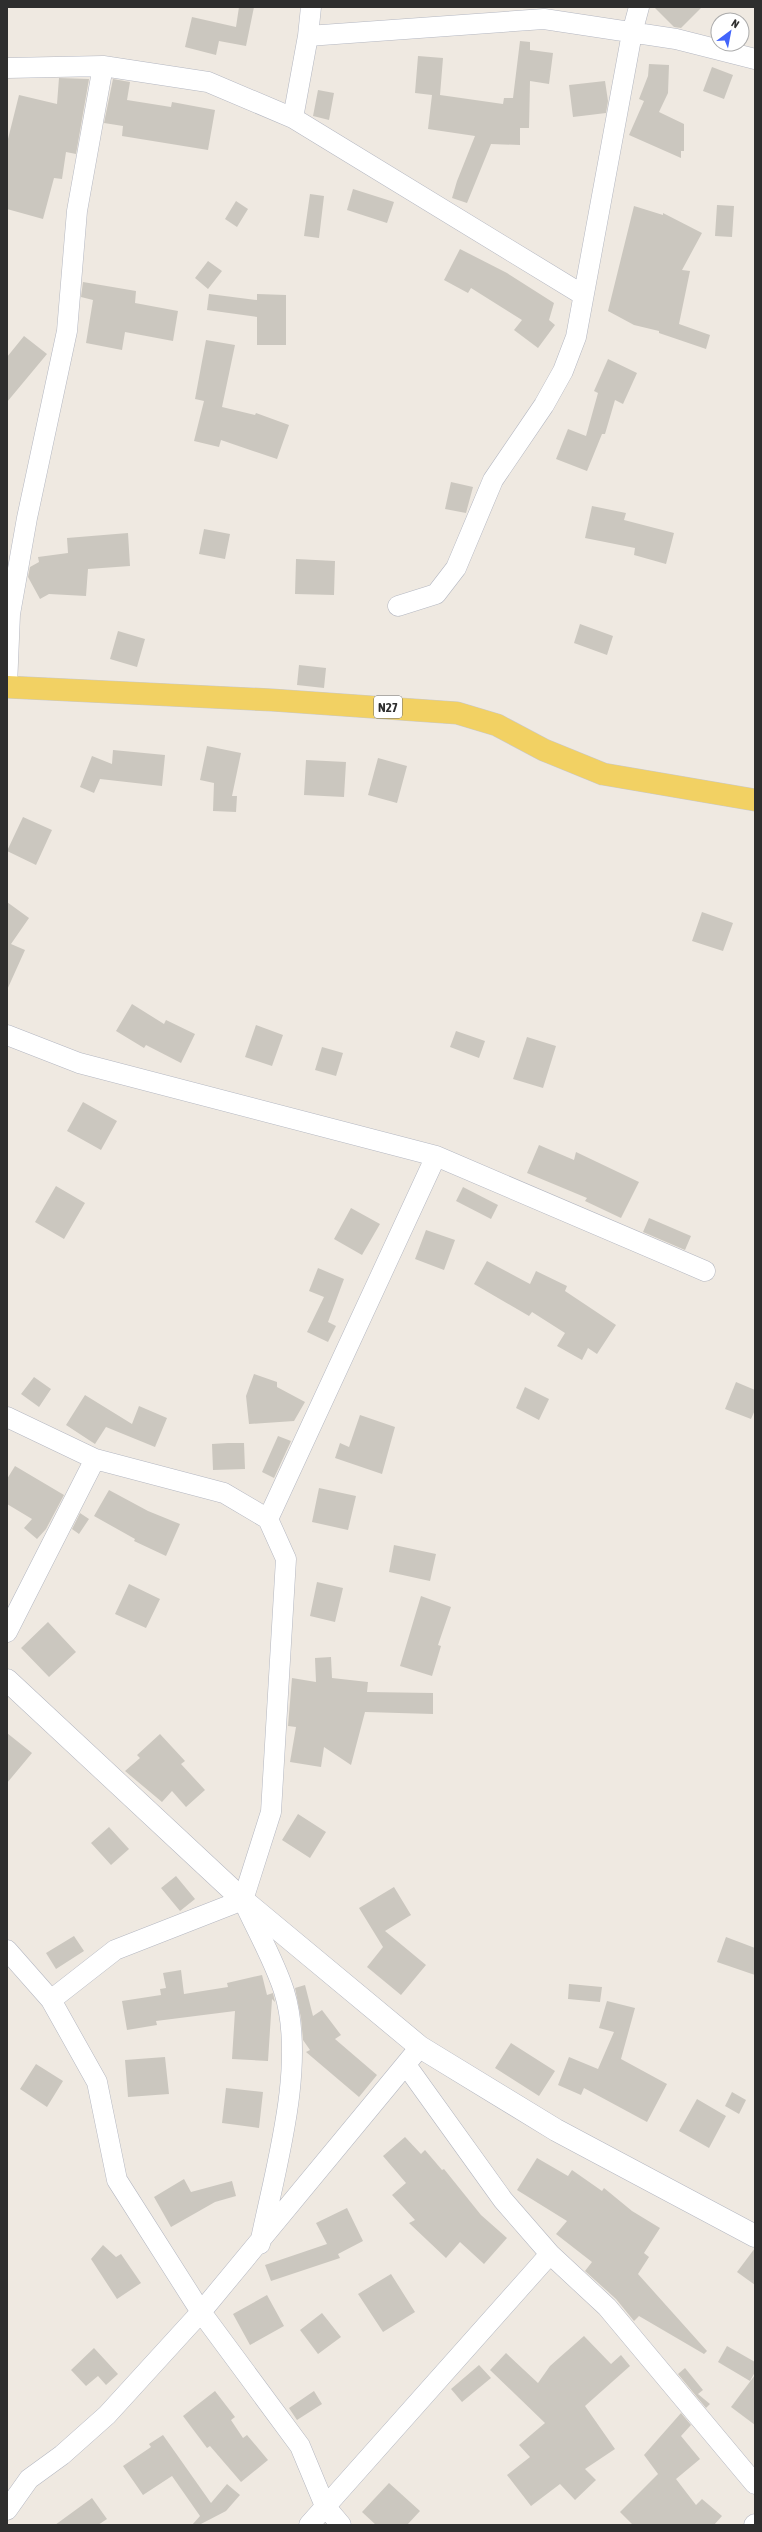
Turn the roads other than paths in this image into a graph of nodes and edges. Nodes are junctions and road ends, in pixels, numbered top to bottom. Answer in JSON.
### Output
{"nodes":[{"id":1,"x":311,"y":7,"type":"edge"},
{"id":2,"x":639,"y":7,"type":"edge"},
{"id":3,"x":632,"y":33,"type":"junction"},
{"id":4,"x":308,"y":36,"type":"junction"},
{"id":5,"x":755,"y":59,"type":"edge"},
{"id":6,"x":103,"y":66,"type":"junction"},
{"id":7,"x":7,"y":68,"type":"edge"},
{"id":8,"x":293,"y":118,"type":"junction"},
{"id":9,"x":583,"y":295,"type":"junction"},
{"id":10,"x":398,"y":606,"type":"dead end"},
{"id":11,"x":7,"y":686,"type":"edge"},
{"id":12,"x":755,"y":800,"type":"edge"},
{"id":13,"x":7,"y":1035,"type":"edge"},
{"id":14,"x":436,"y":1156,"type":"junction"},
{"id":15,"x":705,"y":1271,"type":"dead end"},
{"id":16,"x":7,"y":1417,"type":"edge"},
{"id":17,"x":95,"y":1460,"type":"junction"},
{"id":18,"x":268,"y":1518,"type":"junction"},
{"id":19,"x":7,"y":1632,"type":"edge"},
{"id":20,"x":7,"y":1680,"type":"edge"},
{"id":21,"x":243,"y":1900,"type":"junction"},
{"id":22,"x":7,"y":1950,"type":"edge"},
{"id":23,"x":50,"y":2000,"type":"junction"},
{"id":24,"x":420,"y":2047,"type":"junction"},
{"id":25,"x":406,"y":2065,"type":"junction"},
{"id":26,"x":755,"y":2236,"type":"edge"},
{"id":27,"x":260,"y":2244,"type":"junction"},
{"id":28,"x":550,"y":2254,"type":"junction"},
{"id":29,"x":201,"y":2312,"type":"junction"},
{"id":30,"x":755,"y":2484,"type":"edge"},
{"id":31,"x":325,"y":2506,"type":"junction"},
{"id":32,"x":7,"y":2510,"type":"edge"},
{"id":33,"x":309,"y":2525,"type":"edge"},
{"id":34,"x":341,"y":2525,"type":"edge"}],
"edges":[{"from":1,"to":4,"type":"street"},
{"from":2,"to":3,"type":"street"},
{"from":3,"to":4,"type":"street"},
{"from":3,"to":5,"type":"street"},
{"from":3,"to":9,"type":"street"},
{"from":4,"to":8,"type":"street"},
{"from":6,"to":7,"type":"street"},
{"from":6,"to":8,"type":"street"},
{"from":6,"to":11,"type":"street"},
{"from":8,"to":9,"type":"street"},
{"from":9,"to":10,"type":"street"},
{"from":11,"to":12,"type":"main road","number":"N27"},
{"from":13,"to":14,"type":"street"},
{"from":14,"to":15,"type":"street"},
{"from":14,"to":18,"type":"street"},
{"from":16,"to":17,"type":"street"},
{"from":17,"to":18,"type":"street"},
{"from":17,"to":19,"type":"street"},
{"from":18,"to":21,"type":"street"},
{"from":20,"to":21,"type":"street"},
{"from":21,"to":23,"type":"street"},
{"from":21,"to":24,"type":"street"},
{"from":21,"to":27,"type":"street"},
{"from":22,"to":23,"type":"street"},
{"from":23,"to":29,"type":"street"},
{"from":24,"to":25,"type":"street"},
{"from":24,"to":26,"type":"street"},
{"from":25,"to":27,"type":"street"},
{"from":25,"to":28,"type":"street"},
{"from":27,"to":29,"type":"street"},
{"from":28,"to":30,"type":"street"},
{"from":28,"to":31,"type":"street"},
{"from":29,"to":31,"type":"street"},
{"from":29,"to":32,"type":"street"},
{"from":31,"to":33,"type":"street"},
{"from":31,"to":34,"type":"street"}]}
